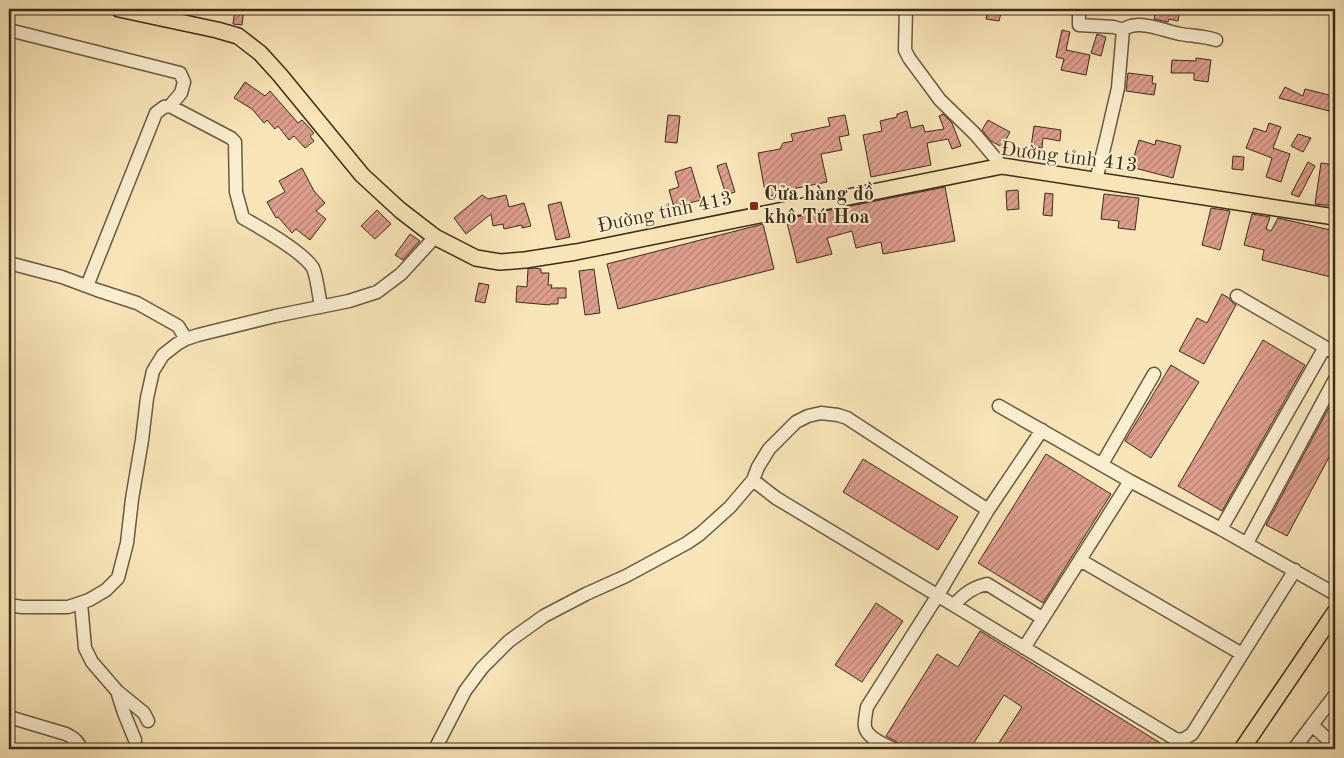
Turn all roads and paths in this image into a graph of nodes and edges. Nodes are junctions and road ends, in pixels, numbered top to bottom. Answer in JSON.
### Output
{"nodes":[{"id":1,"x":119,"y":9,"type":"edge"},
{"id":2,"x":906,"y":9,"type":"edge"},
{"id":3,"x":1079,"y":9,"type":"edge"},
{"id":4,"x":9,"y":30,"type":"edge"},
{"id":5,"x":1123,"y":30,"type":"junction"},
{"id":6,"x":1216,"y":40,"type":"dead end"},
{"id":7,"x":170,"y":106,"type":"junction"},
{"id":8,"x":1002,"y":166,"type":"junction"},
{"id":9,"x":1096,"y":180,"type":"junction"},
{"id":10,"x":1335,"y":217,"type":"edge"},
{"id":11,"x":435,"y":237,"type":"junction"},
{"id":12,"x":9,"y":263,"type":"edge"},
{"id":13,"x":87,"y":286,"type":"junction"},
{"id":14,"x":1237,"y":296,"type":"dead end"},
{"id":15,"x":321,"y":307,"type":"junction"},
{"id":16,"x":186,"y":339,"type":"junction"},
{"id":17,"x":1330,"y":350,"type":"edge"},
{"id":18,"x":1154,"y":374,"type":"dead end"},
{"id":19,"x":1335,"y":379,"type":"edge"},
{"id":20,"x":999,"y":406,"type":"dead end"},
{"id":21,"x":1042,"y":430,"type":"junction"},
{"id":22,"x":1102,"y":464,"type":"junction"},
{"id":23,"x":753,"y":480,"type":"junction"},
{"id":24,"x":1130,"y":481,"type":"junction"},
{"id":25,"x":988,"y":510,"type":"junction"},
{"id":26,"x":1221,"y":529,"type":"junction"},
{"id":27,"x":1247,"y":543,"type":"junction"},
{"id":28,"x":1080,"y":560,"type":"junction"},
{"id":29,"x":1295,"y":570,"type":"junction"},
{"id":30,"x":1335,"y":594,"type":"edge"},
{"id":31,"x":938,"y":595,"type":"junction"},
{"id":32,"x":81,"y":603,"type":"junction"},
{"id":33,"x":9,"y":605,"type":"edge"},
{"id":34,"x":954,"y":605,"type":"junction"},
{"id":35,"x":1335,"y":612,"type":"edge"},
{"id":36,"x":1042,"y":618,"type":"junction"},
{"id":37,"x":1024,"y":648,"type":"junction"},
{"id":38,"x":1242,"y":654,"type":"junction"},
{"id":39,"x":117,"y":691,"type":"junction"},
{"id":40,"x":1335,"y":695,"type":"edge"},
{"id":41,"x":9,"y":717,"type":"edge"},
{"id":42,"x":148,"y":721,"type":"dead end"},
{"id":43,"x":1312,"y":725,"type":"junction"},
{"id":44,"x":135,"y":740,"type":"dead end"},
{"id":45,"x":1181,"y":744,"type":"edge"},
{"id":46,"x":1335,"y":746,"type":"edge"},
{"id":47,"x":81,"y":749,"type":"edge"},
{"id":48,"x":435,"y":749,"type":"edge"},
{"id":49,"x":893,"y":749,"type":"edge"},
{"id":50,"x":1242,"y":749,"type":"edge"},
{"id":51,"x":1294,"y":749,"type":"edge"}],
"edges":[{"from":1,"to":11,"type":"main road","name":"Đường tỉnh 413"},
{"from":2,"to":8,"type":"street"},
{"from":3,"to":5,"type":"street"},
{"from":4,"to":7,"type":"street"},
{"from":5,"to":6,"type":"street"},
{"from":5,"to":9,"type":"street"},
{"from":7,"to":13,"type":"street"},
{"from":7,"to":15,"type":"street"},
{"from":8,"to":9,"type":"main road","name":"Đường tỉnh 413"},
{"from":8,"to":11,"type":"main road","name":"Đường tỉnh 413"},
{"from":9,"to":10,"type":"main road","name":"Đường tỉnh 413"},
{"from":11,"to":15,"type":"street"},
{"from":12,"to":13,"type":"street"},
{"from":13,"to":16,"type":"street"},
{"from":14,"to":17,"type":"street"},
{"from":15,"to":16,"type":"street"},
{"from":16,"to":32,"type":"street"},
{"from":17,"to":26,"type":"street"},
{"from":18,"to":22,"type":"street"},
{"from":19,"to":27,"type":"street"},
{"from":20,"to":21,"type":"street"},
{"from":21,"to":22,"type":"street"},
{"from":21,"to":25,"type":"street"},
{"from":22,"to":24,"type":"street"},
{"from":23,"to":25,"type":"street"},
{"from":23,"to":31,"type":"street"},
{"from":23,"to":48,"type":"street"},
{"from":24,"to":26,"type":"street"},
{"from":24,"to":28,"type":"street"},
{"from":25,"to":31,"type":"street"},
{"from":26,"to":27,"type":"street"},
{"from":27,"to":29,"type":"street"},
{"from":28,"to":36,"type":"street"},
{"from":28,"to":38,"type":"street"},
{"from":29,"to":30,"type":"street"},
{"from":29,"to":38,"type":"street"},
{"from":31,"to":34,"type":"street"},
{"from":31,"to":49,"type":"street"},
{"from":32,"to":33,"type":"street"},
{"from":32,"to":39,"type":"street"},
{"from":34,"to":36,"type":"street"},
{"from":34,"to":37,"type":"street"},
{"from":35,"to":50,"type":"main road"},
{"from":36,"to":37,"type":"street"},
{"from":37,"to":45,"type":"street"},
{"from":38,"to":45,"type":"street"},
{"from":39,"to":42,"type":"street"},
{"from":39,"to":44,"type":"street"},
{"from":40,"to":43,"type":"street"},
{"from":41,"to":47,"type":"street"},
{"from":43,"to":46,"type":"street"},
{"from":43,"to":51,"type":"street"}]}
